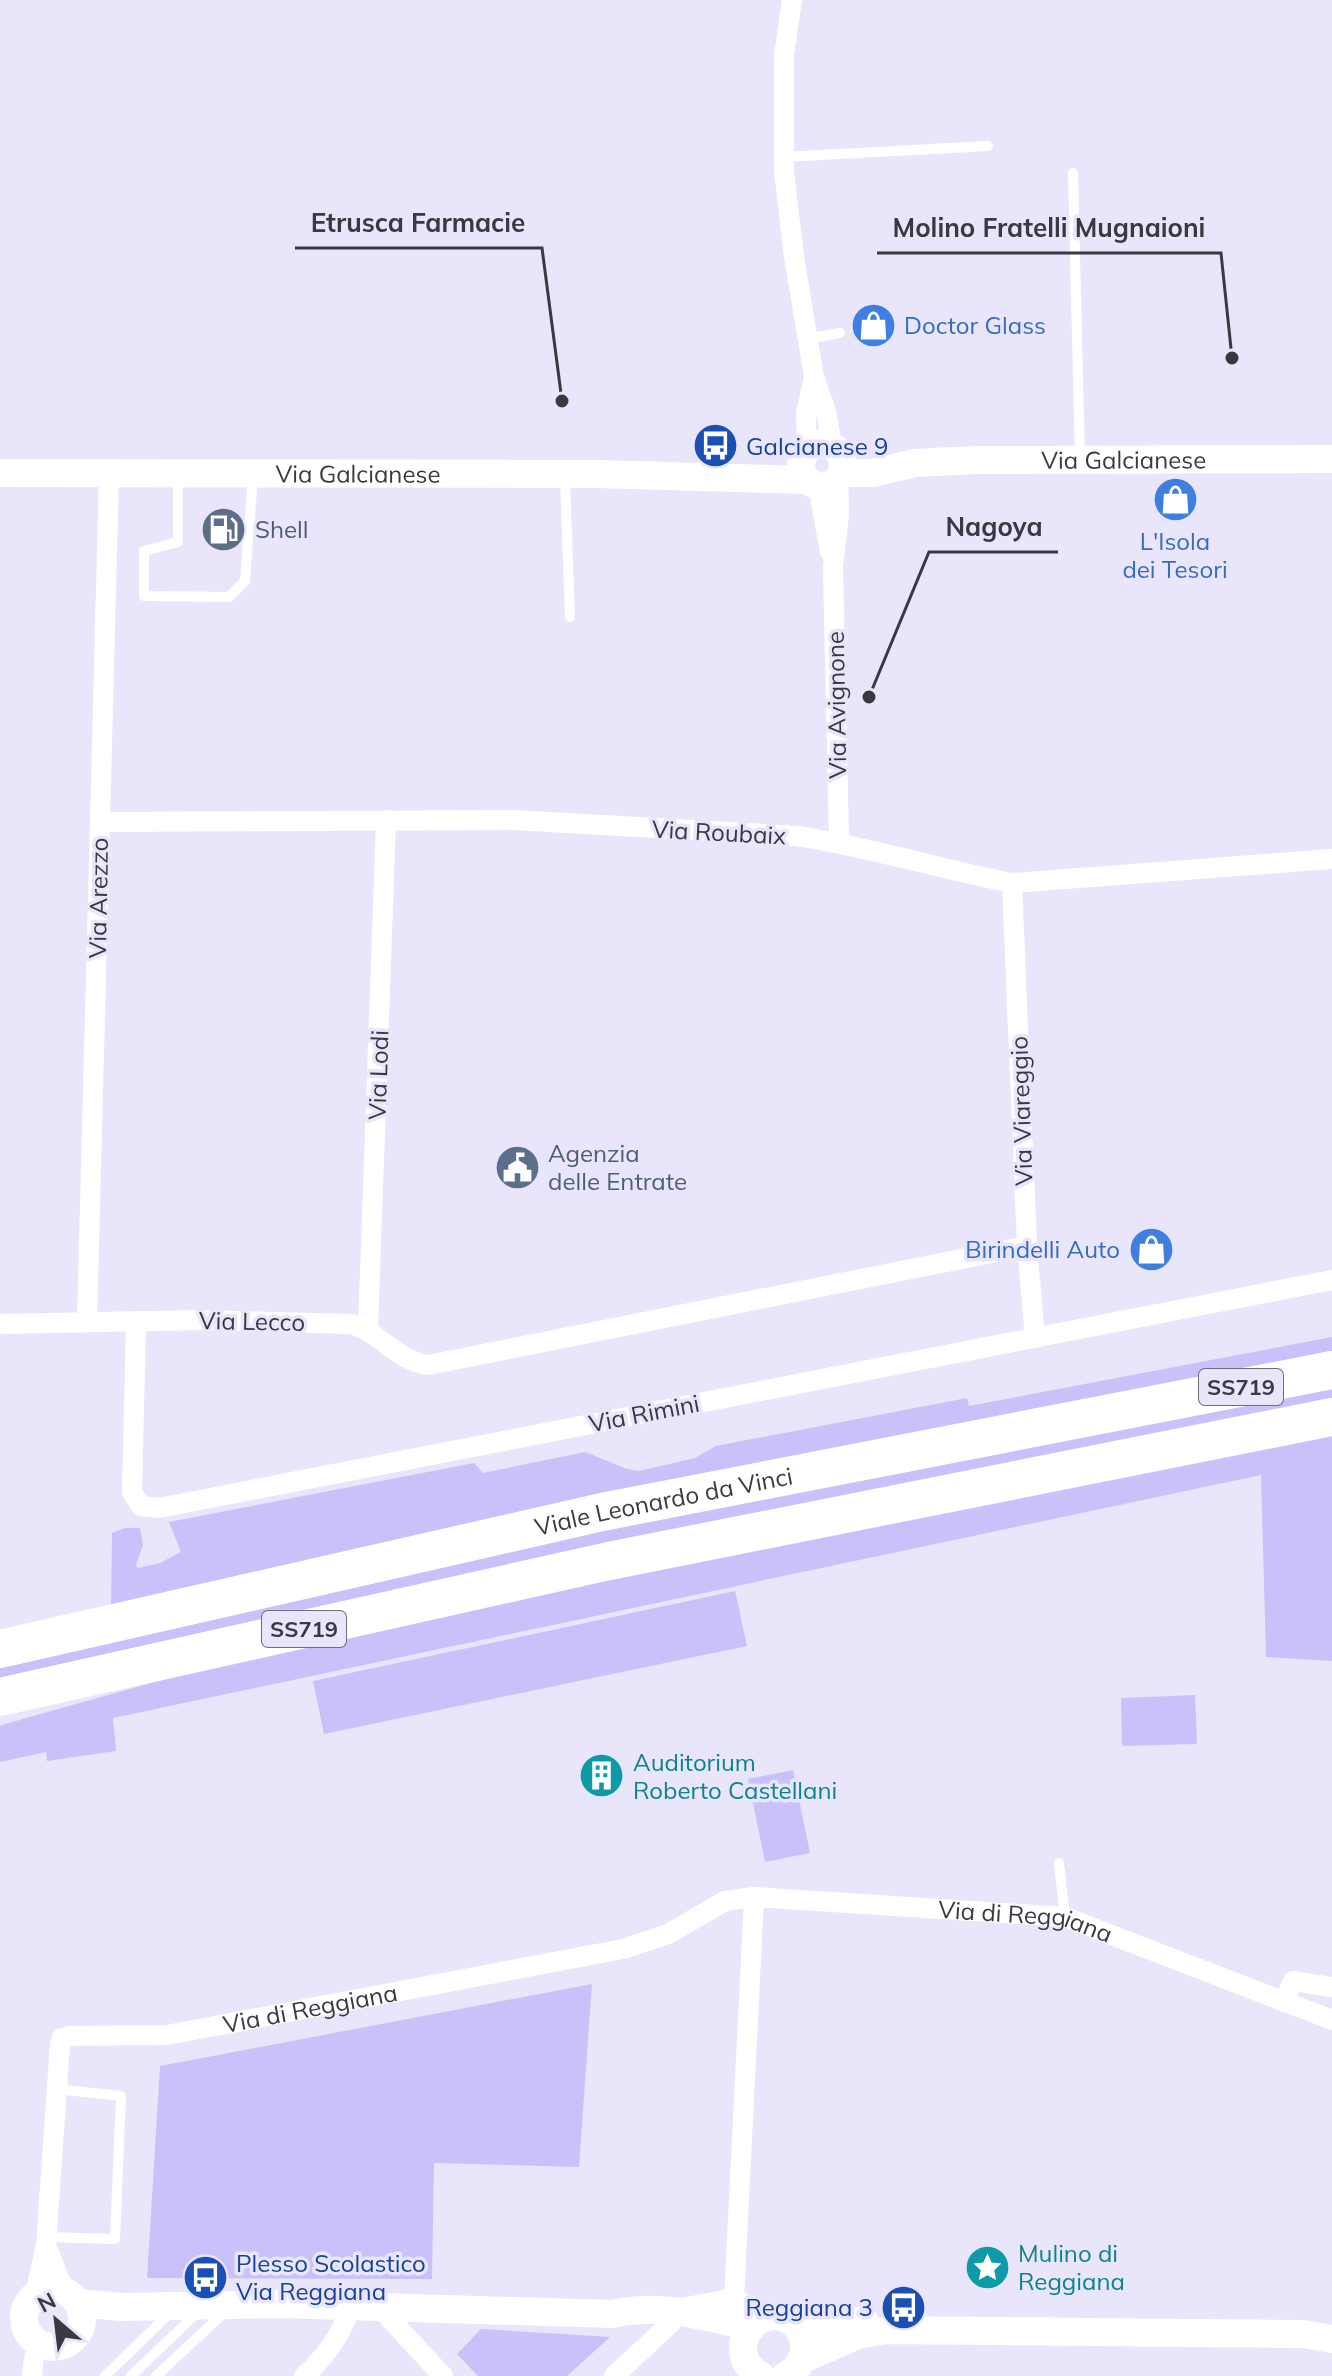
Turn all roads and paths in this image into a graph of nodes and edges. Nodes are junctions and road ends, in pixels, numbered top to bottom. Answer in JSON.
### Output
{"nodes":[{"id":1,"x":792,"y":0,"type":"edge"},
{"id":2,"x":988,"y":146,"type":"dead end"},
{"id":3,"x":783,"y":157,"type":"junction"},
{"id":4,"x":1073,"y":173,"type":"dead end"},
{"id":5,"x":840,"y":333,"type":"dead end"},
{"id":6,"x":807,"y":339,"type":"junction"},
{"id":7,"x":1332,"y":459,"type":"edge"},
{"id":8,"x":1080,"y":460,"type":"junction"},
{"id":9,"x":823,"y":465,"type":"junction"},
{"id":10,"x":0,"y":473,"type":"edge"},
{"id":11,"x":109,"y":474,"type":"junction"},
{"id":12,"x":178,"y":474,"type":"junction"},
{"id":13,"x":253,"y":474,"type":"junction"},
{"id":14,"x":565,"y":475,"type":"junction"},
{"id":15,"x":570,"y":617,"type":"dead end"},
{"id":16,"x":386,"y":820,"type":"junction"},
{"id":17,"x":100,"y":822,"type":"junction"},
{"id":18,"x":839,"y":842,"type":"junction"},
{"id":19,"x":1332,"y":859,"type":"edge"},
{"id":20,"x":1012,"y":883,"type":"junction"},
{"id":21,"x":1027,"y":1246,"type":"junction"},
{"id":22,"x":1332,"y":1280,"type":"edge"},
{"id":23,"x":136,"y":1321,"type":"junction"},
{"id":24,"x":87,"y":1322,"type":"junction"},
{"id":25,"x":0,"y":1324,"type":"edge"},
{"id":26,"x":368,"y":1329,"type":"junction"},
{"id":27,"x":1035,"y":1338,"type":"junction"},
{"id":28,"x":1332,"y":1370,"type":"edge"},
{"id":29,"x":1332,"y":1417,"type":"edge"},
{"id":30,"x":0,"y":1649,"type":"edge"},
{"id":31,"x":104,"y":1674,"type":"junction"},
{"id":32,"x":0,"y":1697,"type":"edge"},
{"id":33,"x":0,"y":1717,"type":"edge"},
{"id":34,"x":1059,"y":1863,"type":"dead end"},
{"id":35,"x":754,"y":1897,"type":"junction"},
{"id":36,"x":1065,"y":1917,"type":"junction"},
{"id":37,"x":1332,"y":1987,"type":"edge"},
{"id":38,"x":1284,"y":2002,"type":"junction"},
{"id":39,"x":1332,"y":2020,"type":"edge"},
{"id":40,"x":56,"y":2089,"type":"junction"},
{"id":41,"x":46,"y":2241,"type":"junction"},
{"id":42,"x":234,"y":2304,"type":"junction"},
{"id":43,"x":204,"y":2306,"type":"junction"},
{"id":44,"x":365,"y":2306,"type":"junction"},
{"id":45,"x":176,"y":2307,"type":"junction"},
{"id":46,"x":74,"y":2308,"type":"junction"},
{"id":47,"x":669,"y":2316,"type":"junction"},
{"id":48,"x":26,"y":2319,"type":"edge"},
{"id":49,"x":1332,"y":2322,"type":"edge"},
{"id":50,"x":747,"y":2323,"type":"junction"},
{"id":51,"x":0,"y":2325,"type":"edge"},
{"id":52,"x":797,"y":2327,"type":"junction"},
{"id":53,"x":1332,"y":2339,"type":"edge"},
{"id":54,"x":798,"y":2369,"type":"edge"},
{"id":55,"x":32,"y":2376,"type":"edge"},
{"id":56,"x":105,"y":2376,"type":"edge"},
{"id":57,"x":131,"y":2376,"type":"edge"},
{"id":58,"x":156,"y":2376,"type":"edge"},
{"id":59,"x":304,"y":2376,"type":"edge"},
{"id":60,"x":443,"y":2376,"type":"edge"},
{"id":61,"x":614,"y":2376,"type":"edge"},
{"id":62,"x":761,"y":2376,"type":"edge"}],
"edges":[{"from":1,"to":3,"type":"street","name":"Via Avignone"},
{"from":2,"to":3,"type":"lane"},
{"from":3,"to":6,"type":"street","name":"Via Avignone"},
{"from":4,"to":8,"type":"lane"},
{"from":5,"to":6,"type":"lane"},
{"from":6,"to":9,"type":"street","name":"Via Avignone"},
{"from":7,"to":8,"type":"street","name":"Via Galcianese"},
{"from":8,"to":9,"type":"street","name":"Via Galcianese"},
{"from":9,"to":14,"type":"street","name":"Via Galcianese"},
{"from":9,"to":18,"type":"street","name":"Via Avignone"},
{"from":10,"to":11,"type":"street","name":"Via Galcianese"},
{"from":11,"to":12,"type":"street","name":"Via Galcianese"},
{"from":11,"to":17,"type":"street","name":"Via Arezzo"},
{"from":12,"to":13,"type":"street","name":"Via Galcianese"},
{"from":12,"to":13,"type":"lane"},
{"from":13,"to":14,"type":"street","name":"Via Galcianese"},
{"from":14,"to":15,"type":"lane"},
{"from":16,"to":17,"type":"street","name":"Via Roubaix"},
{"from":16,"to":18,"type":"street","name":"Via Roubaix"},
{"from":16,"to":26,"type":"street","name":"Via Lodi"},
{"from":17,"to":24,"type":"street","name":"Via Arezzo"},
{"from":18,"to":20,"type":"street","name":"Via Roubaix"},
{"from":19,"to":20,"type":"street","name":"Via Roubaix"},
{"from":20,"to":21,"type":"street","name":"Via Viareggio"},
{"from":21,"to":26,"type":"street"},
{"from":21,"to":27,"type":"street","name":"Via Viareggio"},
{"from":22,"to":27,"type":"street","name":"Via Rimini"},
{"from":23,"to":24,"type":"street","name":"Via Lecco"},
{"from":23,"to":26,"type":"street","name":"Via Lecco"},
{"from":23,"to":27,"type":"street","name":"Via Rimini"},
{"from":24,"to":25,"type":"street","name":"Via Lecco"},
{"from":28,"to":30,"type":"highway","name":"Viale Leonardo da Vinci","number":"SS719"},
{"from":29,"to":31,"type":"highway","name":"Viale Leonardo da Vinci","number":"SS719"},
{"from":31,"to":32,"type":"highway","name":"Viale Leonardo da Vinci","number":"SS719"},
{"from":31,"to":33,"type":"highway"},
{"from":34,"to":36,"type":"lane"},
{"from":35,"to":36,"type":"street","name":"Via di Reggiana"},
{"from":35,"to":40,"type":"street","name":"Via di Reggiana"},
{"from":35,"to":50,"type":"street"},
{"from":36,"to":38,"type":"street","name":"Via di Reggiana"},
{"from":37,"to":38,"type":"street"},
{"from":38,"to":39,"type":"street","name":"Via di Reggiana"},
{"from":40,"to":41,"type":"street","name":"Via di Reggiana"},
{"from":40,"to":41,"type":"lane"},
{"from":41,"to":46,"type":"street","name":"Via di Reggiana"},
{"from":41,"to":48,"type":"street","name":"Via di Reggiana"},
{"from":42,"to":43,"type":"street"},
{"from":42,"to":44,"type":"street"},
{"from":42,"to":58,"type":"lane"},
{"from":43,"to":45,"type":"street"},
{"from":43,"to":57,"type":"lane"},
{"from":44,"to":47,"type":"street"},
{"from":44,"to":59,"type":"street"},
{"from":44,"to":60,"type":"street"},
{"from":45,"to":46,"type":"street"},
{"from":45,"to":56,"type":"lane"},
{"from":46,"to":48,"type":"street"},
{"from":46,"to":48,"type":"street"},
{"from":47,"to":50,"type":"street"},
{"from":47,"to":50,"type":"street"},
{"from":47,"to":61,"type":"street"},
{"from":48,"to":51,"type":"street"},
{"from":48,"to":55,"type":"street","name":"Via di Reggiana"},
{"from":49,"to":52,"type":"street"},
{"from":50,"to":52,"type":"street"},
{"from":50,"to":62,"type":"street"},
{"from":52,"to":54,"type":"street"},
{"from":53,"to":54,"type":"street"}]}
